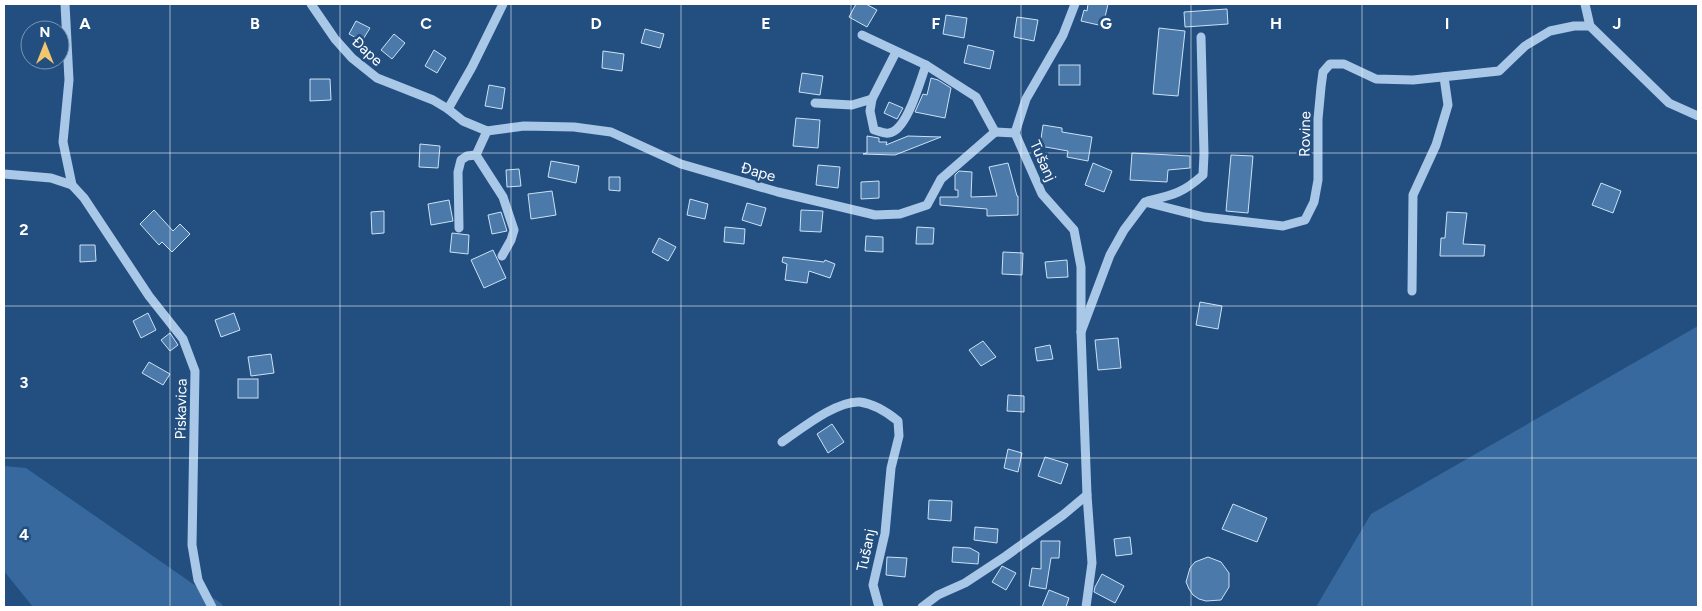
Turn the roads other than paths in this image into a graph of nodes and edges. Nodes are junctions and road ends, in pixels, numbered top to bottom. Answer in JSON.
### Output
{"nodes":[{"id":1,"x":65,"y":4,"type":"edge"},
{"id":2,"x":312,"y":4,"type":"edge"},
{"id":3,"x":503,"y":4,"type":"edge"},
{"id":4,"x":1075,"y":4,"type":"edge"},
{"id":5,"x":1585,"y":4,"type":"edge"},
{"id":6,"x":1590,"y":26,"type":"junction"},
{"id":7,"x":862,"y":35,"type":"dead end"},
{"id":8,"x":1201,"y":37,"type":"dead end"},
{"id":9,"x":896,"y":52,"type":"junction"},
{"id":10,"x":926,"y":65,"type":"junction"},
{"id":11,"x":1444,"y":77,"type":"junction"},
{"id":12,"x":872,"y":99,"type":"junction"},
{"id":13,"x":815,"y":103,"type":"dead end"},
{"id":14,"x":448,"y":109,"type":"junction"},
{"id":15,"x":1698,"y":116,"type":"edge"},
{"id":16,"x":487,"y":131,"type":"junction"},
{"id":17,"x":995,"y":132,"type":"junction"},
{"id":18,"x":1015,"y":133,"type":"junction"},
{"id":19,"x":476,"y":155,"type":"junction"},
{"id":20,"x":4,"y":174,"type":"edge"},
{"id":21,"x":72,"y":185,"type":"junction"},
{"id":22,"x":1145,"y":202,"type":"junction"},
{"id":23,"x":459,"y":228,"type":"dead end"},
{"id":24,"x":502,"y":256,"type":"dead end"},
{"id":25,"x":1412,"y":291,"type":"dead end"},
{"id":26,"x":1081,"y":332,"type":"junction"},
{"id":27,"x":782,"y":442,"type":"dead end"},
{"id":28,"x":1087,"y":495,"type":"junction"},
{"id":29,"x":212,"y":607,"type":"edge"},
{"id":30,"x":879,"y":607,"type":"edge"},
{"id":31,"x":922,"y":607,"type":"edge"},
{"id":32,"x":1086,"y":607,"type":"edge"}],
"edges":[{"from":1,"to":21,"type":"street","name":"Piskavica"},
{"from":2,"to":14,"type":"street","name":"Đape"},
{"from":3,"to":14,"type":"street"},
{"from":4,"to":18,"type":"street","name":"Tušanj"},
{"from":5,"to":6,"type":"street"},
{"from":6,"to":11,"type":"street","name":"Rovine"},
{"from":6,"to":15,"type":"street"},
{"from":7,"to":9,"type":"street"},
{"from":8,"to":22,"type":"street"},
{"from":9,"to":10,"type":"street"},
{"from":9,"to":12,"type":"street"},
{"from":10,"to":12,"type":"street"},
{"from":10,"to":17,"type":"street"},
{"from":11,"to":22,"type":"street","name":"Rovine"},
{"from":11,"to":25,"type":"street"},
{"from":12,"to":13,"type":"street"},
{"from":14,"to":16,"type":"street","name":"Đape"},
{"from":16,"to":17,"type":"street","name":"Đape"},
{"from":16,"to":19,"type":"street"},
{"from":17,"to":18,"type":"street"},
{"from":18,"to":26,"type":"street","name":"Tušanj"},
{"from":19,"to":23,"type":"street"},
{"from":19,"to":24,"type":"street"},
{"from":20,"to":21,"type":"street"},
{"from":21,"to":29,"type":"street","name":"Piskavica"},
{"from":22,"to":26,"type":"street","name":"Tušanj"},
{"from":26,"to":28,"type":"street","name":"Tušanj"},
{"from":27,"to":30,"type":"street","name":"Tušanj"},
{"from":28,"to":31,"type":"street"},
{"from":28,"to":32,"type":"street","name":"Tušanj"}]}
